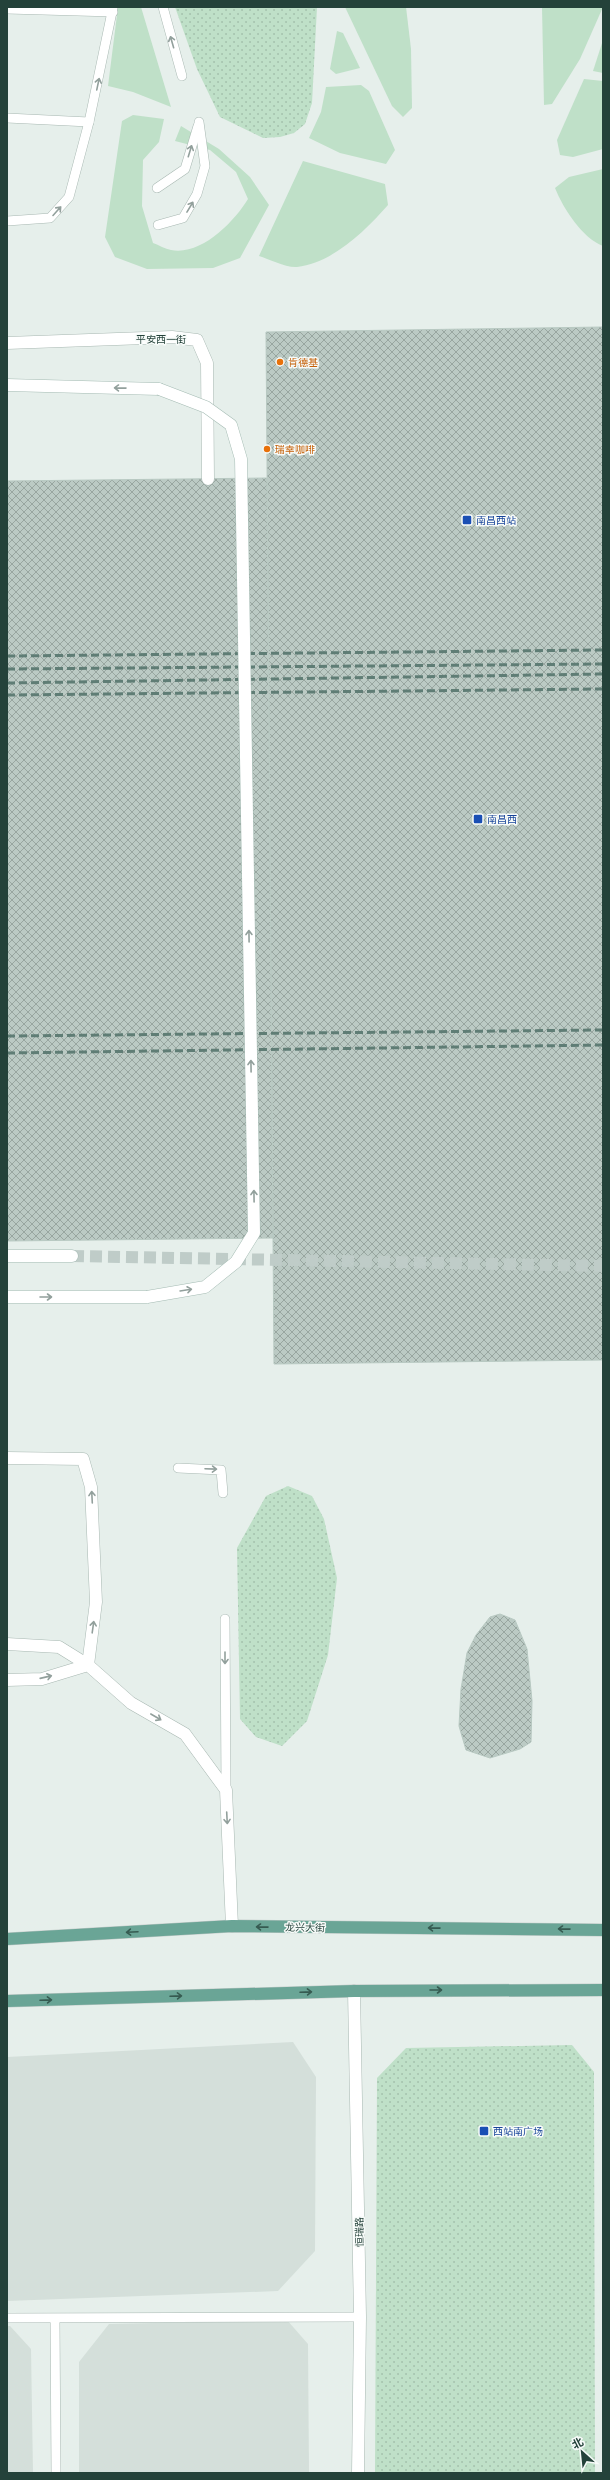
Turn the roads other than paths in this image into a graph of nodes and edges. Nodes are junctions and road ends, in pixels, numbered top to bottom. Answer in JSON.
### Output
{"nodes":[{"id":1,"x":163,"y":7,"type":"edge"},
{"id":2,"x":7,"y":9,"type":"edge"},
{"id":3,"x":113,"y":10,"type":"edge"},
{"id":4,"x":182,"y":76,"type":"dead end"},
{"id":5,"x":7,"y":118,"type":"edge"},
{"id":6,"x":89,"y":122,"type":"junction"},
{"id":7,"x":157,"y":188,"type":"dead end"},
{"id":8,"x":7,"y":221,"type":"edge"},
{"id":9,"x":158,"y":225,"type":"dead end"},
{"id":10,"x":7,"y":343,"type":"edge"},
{"id":11,"x":7,"y":385,"type":"edge"},
{"id":12,"x":208,"y":479,"type":"dead end"},
{"id":13,"x":7,"y":1256,"type":"edge"},
{"id":14,"x":72,"y":1256,"type":"tunnel mouth"},
{"id":15,"x":7,"y":1297,"type":"edge"},
{"id":16,"x":7,"y":1458,"type":"edge"},
{"id":17,"x":178,"y":1468,"type":"dead end"},
{"id":18,"x":223,"y":1494,"type":"dead end"},
{"id":19,"x":225,"y":1618,"type":"dead end"},
{"id":20,"x":7,"y":1644,"type":"edge"},
{"id":21,"x":88,"y":1665,"type":"junction"},
{"id":22,"x":7,"y":1680,"type":"edge"},
{"id":23,"x":226,"y":1790,"type":"junction"},
{"id":24,"x":232,"y":1926,"type":"junction"},
{"id":25,"x":603,"y":1930,"type":"edge"},
{"id":26,"x":7,"y":1939,"type":"edge"},
{"id":27,"x":354,"y":1990,"type":"junction"},
{"id":28,"x":603,"y":1990,"type":"edge"},
{"id":29,"x":7,"y":2001,"type":"edge"},
{"id":30,"x":360,"y":2317,"type":"junction"},
{"id":31,"x":7,"y":2318,"type":"edge"},
{"id":32,"x":55,"y":2319,"type":"junction"},
{"id":33,"x":56,"y":2473,"type":"edge"},
{"id":34,"x":358,"y":2473,"type":"edge"}],
"edges":[{"from":4,"to":1,"type":"lane","one_way":true},
{"from":2,"to":3,"type":"lane"},
{"from":6,"to":3,"type":"lane","one_way":true},
{"from":5,"to":6,"type":"lane"},
{"from":8,"to":6,"type":"lane","one_way":true},
{"from":7,"to":9,"type":"lane"},
{"from":10,"to":12,"type":"street","name":"平安西一街"},
{"from":15,"to":11,"type":"street","one_way":true,"bridge":true},
{"from":13,"to":14,"type":"street"},
{"from":21,"to":16,"type":"street","one_way":true},
{"from":17,"to":18,"type":"lane","one_way":true},
{"from":19,"to":23,"type":"lane","one_way":true},
{"from":20,"to":21,"type":"street"},
{"from":22,"to":21,"type":"street","one_way":true},
{"from":21,"to":23,"type":"street","one_way":true},
{"from":23,"to":24,"type":"street","one_way":true},
{"from":25,"to":24,"type":"main road","name":"龙兴大街","one_way":true},
{"from":24,"to":26,"type":"main road","name":"龙兴大街","one_way":true},
{"from":27,"to":28,"type":"main road","one_way":true},
{"from":29,"to":27,"type":"main road","one_way":true},
{"from":27,"to":30,"type":"street","name":"恒瑞路"},
{"from":30,"to":32,"type":"lane"},
{"from":30,"to":34,"type":"street","name":"恒瑞路"},
{"from":31,"to":32,"type":"lane"},
{"from":32,"to":33,"type":"lane"}]}
